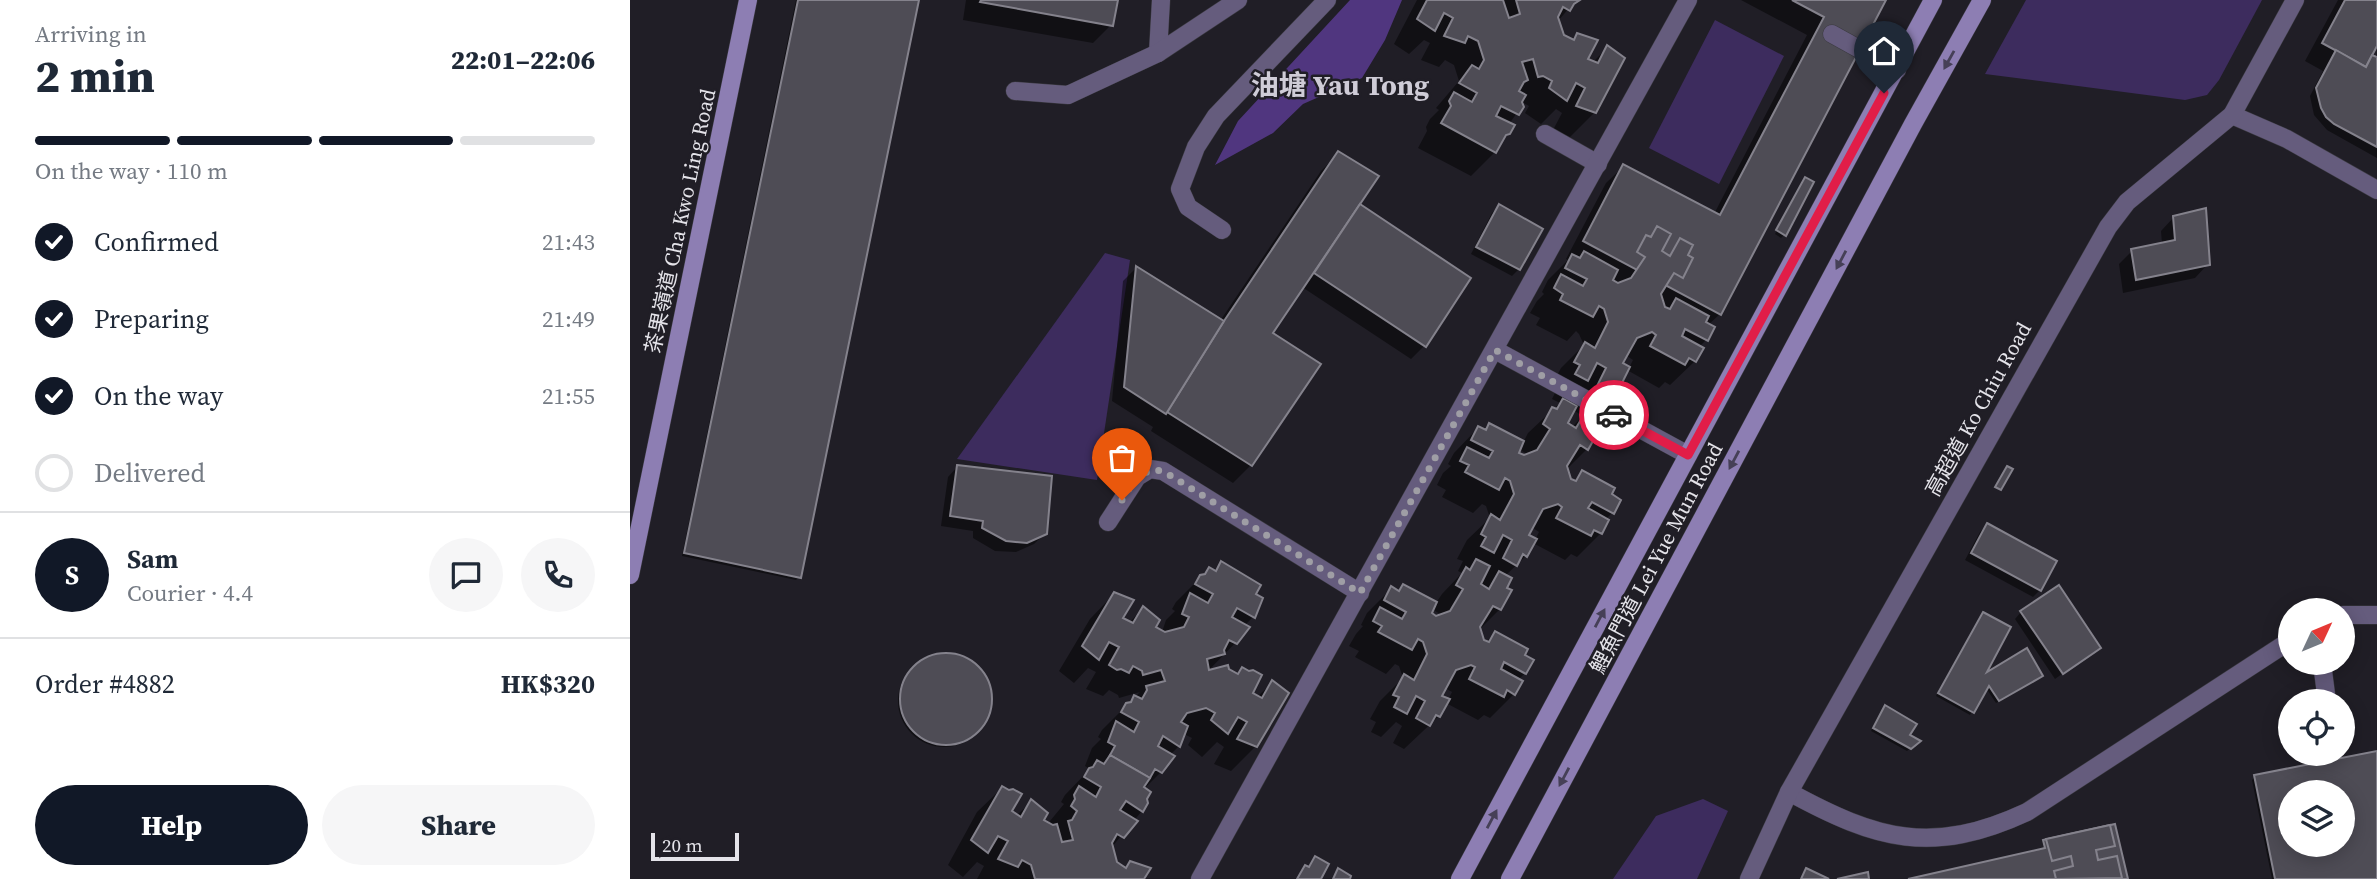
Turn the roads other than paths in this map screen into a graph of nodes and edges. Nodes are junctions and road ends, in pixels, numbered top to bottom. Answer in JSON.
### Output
{"nodes":[{"id":1,"x":748,"y":0,"type":"edge"},
{"id":2,"x":1161,"y":0,"type":"edge"},
{"id":3,"x":1238,"y":0,"type":"edge"},
{"id":4,"x":1327,"y":0,"type":"edge"},
{"id":5,"x":1688,"y":0,"type":"edge"},
{"id":6,"x":1933,"y":0,"type":"edge"},
{"id":7,"x":1982,"y":0,"type":"edge"},
{"id":8,"x":2295,"y":0,"type":"edge"},
{"id":9,"x":1832,"y":34,"type":"dead end"},
{"id":10,"x":1158,"y":53,"type":"junction"},
{"id":11,"x":1897,"y":70,"type":"junction"},
{"id":12,"x":1015,"y":91,"type":"dead end"},
{"id":13,"x":2232,"y":115,"type":"junction"},
{"id":14,"x":1545,"y":134,"type":"dead end"},
{"id":15,"x":1598,"y":164,"type":"junction"},
{"id":16,"x":2377,"y":190,"type":"edge"},
{"id":17,"x":1222,"y":230,"type":"dead end"},
{"id":18,"x":1495,"y":350,"type":"junction"},
{"id":19,"x":1688,"y":455,"type":"junction"},
{"id":20,"x":1108,"y":522,"type":"dead end"},
{"id":21,"x":630,"y":575,"type":"edge"},
{"id":22,"x":1360,"y":593,"type":"junction"},
{"id":23,"x":2356,"y":615,"type":"edge"},
{"id":24,"x":2377,"y":615,"type":"edge"},
{"id":25,"x":2278,"y":648,"type":"edge"},
{"id":26,"x":1789,"y":792,"type":"junction"},
{"id":27,"x":1200,"y":879,"type":"edge"},
{"id":28,"x":1460,"y":879,"type":"edge"},
{"id":29,"x":1510,"y":879,"type":"edge"},
{"id":30,"x":1749,"y":879,"type":"edge"}],
"edges":[{"from":1,"to":21,"type":"main road","name":"茶果嶺道 Cha Kwo Ling Road"},
{"from":2,"to":10,"type":"street"},
{"from":3,"to":10,"type":"street"},
{"from":4,"to":17,"type":"street"},
{"from":5,"to":15,"type":"street"},
{"from":6,"to":11,"type":"main road","name":"鯉魚門道 Lei Yue Mun Road"},
{"from":7,"to":29,"type":"main road","name":"鯉魚門道 Lei Yue Mun Road","one_way":true},
{"from":8,"to":13,"type":"street","name":"高超道 Ko Chiu Road"},
{"from":9,"to":11,"type":"street"},
{"from":10,"to":12,"type":"street"},
{"from":11,"to":19,"type":"main road","name":"鯉魚門道 Lei Yue Mun Road"},
{"from":13,"to":16,"type":"street"},
{"from":13,"to":26,"type":"street","name":"高超道 Ko Chiu Road"},
{"from":14,"to":15,"type":"street"},
{"from":15,"to":18,"type":"street"},
{"from":18,"to":19,"type":"street"},
{"from":18,"to":22,"type":"street"},
{"from":28,"to":19,"type":"main road","name":"鯉魚門道 Lei Yue Mun Road","one_way":true},
{"from":20,"to":22,"type":"street"},
{"from":22,"to":27,"type":"street"},
{"from":23,"to":24,"type":"street"},
{"from":25,"to":26,"type":"street"},
{"from":26,"to":30,"type":"street","name":"高超道 Ko Chiu Road"}]}
